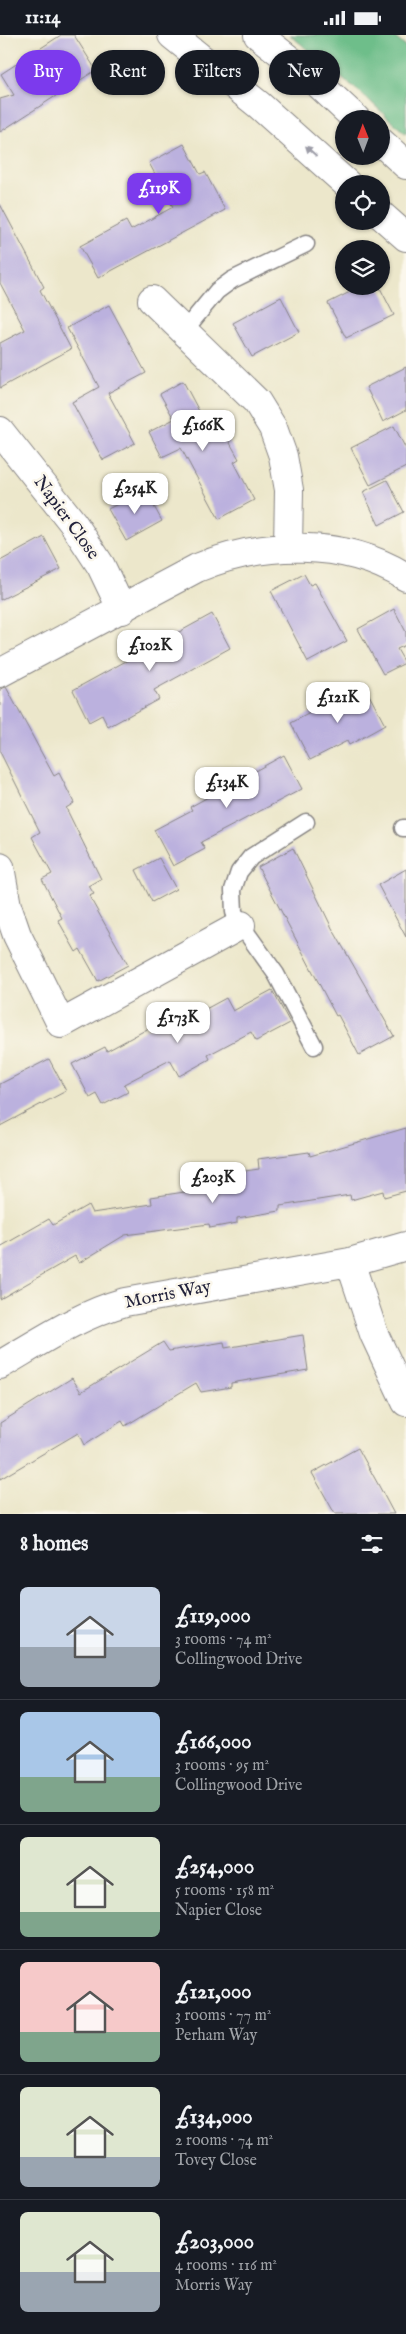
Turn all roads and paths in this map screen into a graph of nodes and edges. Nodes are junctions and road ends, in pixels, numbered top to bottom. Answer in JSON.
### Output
{"nodes":[{"id":1,"x":172,"y":35,"type":"edge"},
{"id":2,"x":258,"y":35,"type":"edge"},
{"id":3,"x":346,"y":110,"type":"edge"},
{"id":4,"x":390,"y":150,"type":"edge"},
{"id":5,"x":406,"y":165,"type":"edge"},
{"id":6,"x":337,"y":175,"type":"edge"},
{"id":7,"x":390,"y":223,"type":"edge"},
{"id":8,"x":406,"y":237,"type":"edge"},
{"id":9,"x":306,"y":243,"type":"dead end"},
{"id":10,"x":152,"y":300,"type":"dead end"},
{"id":11,"x":184,"y":331,"type":"junction"},
{"id":12,"x":0,"y":431,"type":"edge"},
{"id":13,"x":288,"y":547,"type":"junction"},
{"id":14,"x":406,"y":577,"type":"edge"},
{"id":15,"x":122,"y":610,"type":"junction"},
{"id":16,"x":0,"y":673,"type":"edge"},
{"id":17,"x":306,"y":822,"type":"dead end"},
{"id":18,"x":0,"y":867,"type":"edge"},
{"id":19,"x":241,"y":925,"type":"junction"},
{"id":20,"x":314,"y":1046,"type":"dead end"},
{"id":21,"x":406,"y":1246,"type":"edge"},
{"id":22,"x":350,"y":1262,"type":"junction"},
{"id":23,"x":0,"y":1365,"type":"edge"},
{"id":24,"x":406,"y":1403,"type":"edge"}],
"edges":[{"from":6,"to":1,"type":"street","one_way":true},
{"from":2,"to":3,"type":"street"},
{"from":4,"to":5,"type":"street"},
{"from":7,"to":8,"type":"street"},
{"from":9,"to":11,"type":"lane"},
{"from":10,"to":11,"type":"street"},
{"from":11,"to":13,"type":"street"},
{"from":12,"to":15,"type":"street","name":"Napier Close"},
{"from":13,"to":14,"type":"street"},
{"from":13,"to":15,"type":"street"},
{"from":15,"to":16,"type":"street"},
{"from":17,"to":19,"type":"lane"},
{"from":18,"to":19,"type":"street"},
{"from":19,"to":20,"type":"lane"},
{"from":21,"to":22,"type":"street","name":"Morris Way"},
{"from":22,"to":23,"type":"street","name":"Morris Way"},
{"from":22,"to":24,"type":"street"}]}
